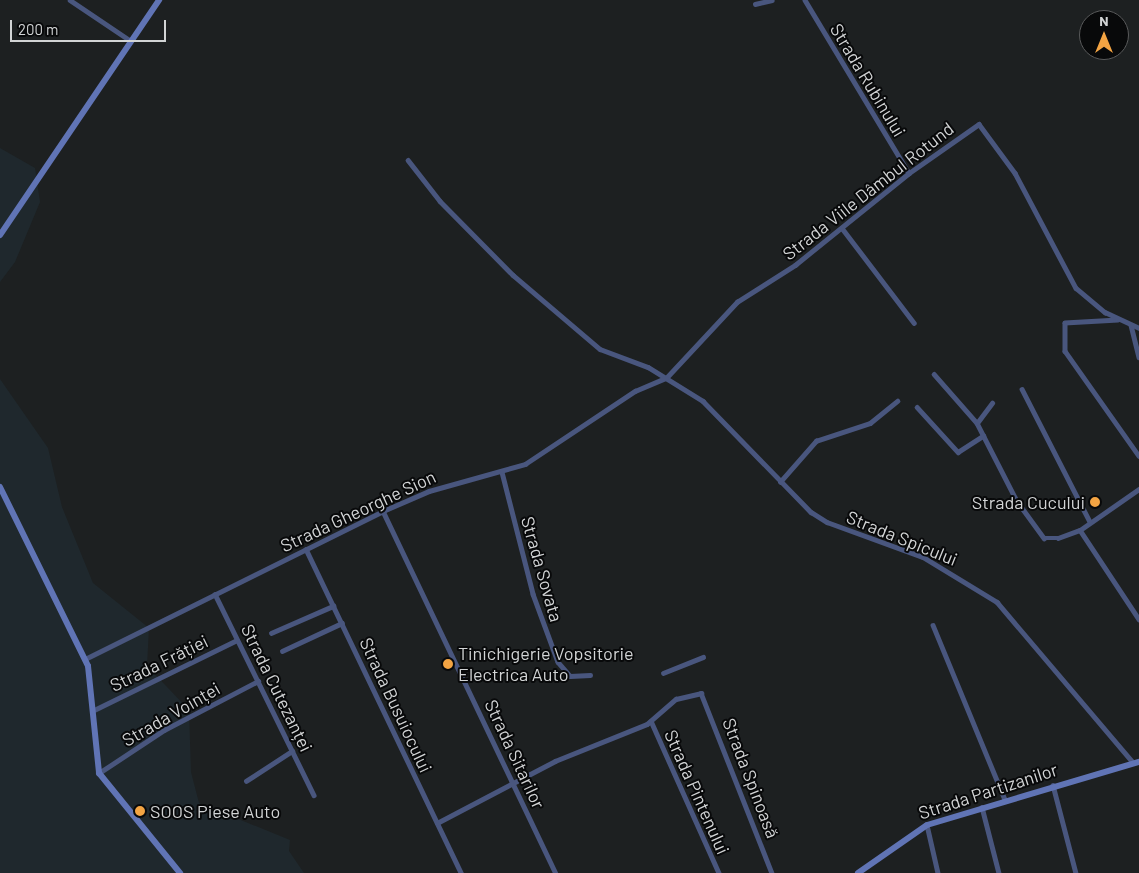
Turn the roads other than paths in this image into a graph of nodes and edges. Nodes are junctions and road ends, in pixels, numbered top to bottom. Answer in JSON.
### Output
{"nodes":[{"id":1,"x":70,"y":0,"type":"edge"},
{"id":2,"x":160,"y":0,"type":"edge"},
{"id":3,"x":772,"y":0,"type":"edge"},
{"id":4,"x":805,"y":0,"type":"edge"},
{"id":5,"x":755,"y":4,"type":"dead end"},
{"id":6,"x":131,"y":41,"type":"junction"},
{"id":7,"x":408,"y":160,"type":"dead end"},
{"id":8,"x":909,"y":173,"type":"junction"},
{"id":9,"x":842,"y":228,"type":"junction"},
{"id":10,"x":0,"y":235,"type":"edge"},
{"id":11,"x":1119,"y":320,"type":"junction"},
{"id":12,"x":914,"y":323,"type":"dead end"},
{"id":13,"x":1131,"y":326,"type":"junction"},
{"id":14,"x":1139,"y":328,"type":"edge"},
{"id":15,"x":1139,"y":357,"type":"edge"},
{"id":16,"x":934,"y":374,"type":"dead end"},
{"id":17,"x":667,"y":377,"type":"junction"},
{"id":18,"x":1022,"y":390,"type":"dead end"},
{"id":19,"x":897,"y":401,"type":"dead end"},
{"id":20,"x":992,"y":403,"type":"dead end"},
{"id":21,"x":918,"y":407,"type":"dead end"},
{"id":22,"x":977,"y":423,"type":"junction"},
{"id":23,"x":984,"y":436,"type":"junction"},
{"id":24,"x":1139,"y":456,"type":"edge"},
{"id":25,"x":502,"y":472,"type":"junction"},
{"id":26,"x":780,"y":482,"type":"junction"},
{"id":27,"x":0,"y":487,"type":"edge"},
{"id":28,"x":1139,"y":489,"type":"edge"},
{"id":29,"x":383,"y":511,"type":"junction"},
{"id":30,"x":1090,"y":522,"type":"junction"},
{"id":31,"x":1080,"y":530,"type":"junction"},
{"id":32,"x":306,"y":549,"type":"junction"},
{"id":33,"x":215,"y":594,"type":"junction"},
{"id":34,"x":333,"y":606,"type":"junction"},
{"id":35,"x":1139,"y":620,"type":"edge"},
{"id":36,"x":342,"y":624,"type":"junction"},
{"id":37,"x":933,"y":625,"type":"dead end"},
{"id":38,"x":271,"y":634,"type":"dead end"},
{"id":39,"x":238,"y":640,"type":"junction"},
{"id":40,"x":282,"y":651,"type":"dead end"},
{"id":41,"x":703,"y":657,"type":"dead end"},
{"id":42,"x":85,"y":659,"type":"junction"},
{"id":43,"x":664,"y":673,"type":"dead end"},
{"id":44,"x":590,"y":675,"type":"dead end"},
{"id":45,"x":258,"y":681,"type":"junction"},
{"id":46,"x":92,"y":711,"type":"junction"},
{"id":47,"x":651,"y":721,"type":"junction"},
{"id":48,"x":292,"y":750,"type":"junction"},
{"id":49,"x":1136,"y":761,"type":"edge"},
{"id":50,"x":99,"y":773,"type":"junction"},
{"id":51,"x":246,"y":781,"type":"dead end"},
{"id":52,"x":513,"y":784,"type":"junction"},
{"id":53,"x":1053,"y":785,"type":"junction"},
{"id":54,"x":314,"y":795,"type":"dead end"},
{"id":55,"x":1005,"y":800,"type":"junction"},
{"id":56,"x":982,"y":806,"type":"junction"},
{"id":57,"x":437,"y":823,"type":"junction"},
{"id":58,"x":927,"y":825,"type":"junction"},
{"id":59,"x":554,"y":872,"type":"edge"},
{"id":60,"x":180,"y":873,"type":"edge"},
{"id":61,"x":461,"y":873,"type":"edge"},
{"id":62,"x":719,"y":873,"type":"edge"},
{"id":63,"x":772,"y":873,"type":"edge"},
{"id":64,"x":858,"y":873,"type":"edge"},
{"id":65,"x":938,"y":873,"type":"edge"},
{"id":66,"x":999,"y":873,"type":"edge"},
{"id":67,"x":1076,"y":873,"type":"edge"}],
"edges":[{"from":1,"to":6,"type":"street"},
{"from":2,"to":6,"type":"street"},
{"from":3,"to":5,"type":"street"},
{"from":4,"to":8,"type":"street","name":"Strada Rubinului"},
{"from":6,"to":10,"type":"street"},
{"from":7,"to":17,"type":"street","name":"Strada Spicului"},
{"from":8,"to":9,"type":"street","name":"Strada Viile Dâmbul Rotund"},
{"from":8,"to":11,"type":"street","name":"Strada Viile Dâmbul Rotund"},
{"from":9,"to":12,"type":"street"},
{"from":9,"to":17,"type":"street","name":"Strada Viile Dâmbul Rotund"},
{"from":11,"to":13,"type":"street","name":"Strada Viile Dâmbul Rotund"},
{"from":11,"to":24,"type":"street"},
{"from":13,"to":14,"type":"street","name":"Strada Viile Dâmbul Rotund"},
{"from":13,"to":15,"type":"street"},
{"from":16,"to":22,"type":"street"},
{"from":17,"to":25,"type":"street","name":"Strada Gheorghe Sion"},
{"from":17,"to":26,"type":"street","name":"Strada Spicului"},
{"from":18,"to":30,"type":"street"},
{"from":19,"to":26,"type":"street"},
{"from":20,"to":22,"type":"street"},
{"from":21,"to":23,"type":"street"},
{"from":22,"to":23,"type":"street"},
{"from":23,"to":31,"type":"street"},
{"from":25,"to":29,"type":"street","name":"Strada Gheorghe Sion"},
{"from":25,"to":44,"type":"street","name":"Strada Sovata"},
{"from":26,"to":49,"type":"street","name":"Strada Spicului"},
{"from":27,"to":42,"type":"street"},
{"from":28,"to":30,"type":"street"},
{"from":29,"to":32,"type":"street","name":"Strada Gheorghe Sion"},
{"from":29,"to":52,"type":"street","name":"Strada Sitarilor"},
{"from":30,"to":31,"type":"street"},
{"from":31,"to":35,"type":"street"},
{"from":32,"to":33,"type":"street","name":"Strada Gheorghe Sion"},
{"from":32,"to":34,"type":"street","name":"Strada Busuiocului"},
{"from":33,"to":39,"type":"street","name":"Strada Cutezanței"},
{"from":33,"to":42,"type":"street","name":"Strada Gheorghe Sion"},
{"from":34,"to":36,"type":"street","name":"Strada Busuiocului"},
{"from":34,"to":38,"type":"street"},
{"from":36,"to":40,"type":"street"},
{"from":36,"to":57,"type":"street","name":"Strada Busuiocului"},
{"from":37,"to":55,"type":"street"},
{"from":39,"to":45,"type":"street","name":"Strada Cutezanței"},
{"from":39,"to":46,"type":"street","name":"Strada Frăției"},
{"from":41,"to":43,"type":"street"},
{"from":42,"to":46,"type":"street"},
{"from":45,"to":48,"type":"street","name":"Strada Cutezanței"},
{"from":45,"to":50,"type":"street","name":"Strada Voinței"},
{"from":46,"to":50,"type":"street"},
{"from":47,"to":52,"type":"street"},
{"from":47,"to":62,"type":"street","name":"Strada Pintenului"},
{"from":47,"to":63,"type":"street","name":"Strada Spinoasă"},
{"from":48,"to":51,"type":"street"},
{"from":48,"to":54,"type":"street","name":"Strada Cutezanței"},
{"from":49,"to":53,"type":"street","name":"Strada Partizanilor"},
{"from":50,"to":60,"type":"street"},
{"from":52,"to":57,"type":"street"},
{"from":52,"to":59,"type":"street","name":"Strada Sitarilor"},
{"from":53,"to":55,"type":"street","name":"Strada Partizanilor"},
{"from":53,"to":67,"type":"street"},
{"from":55,"to":56,"type":"street","name":"Strada Partizanilor"},
{"from":56,"to":58,"type":"street","name":"Strada Partizanilor"},
{"from":56,"to":66,"type":"street"},
{"from":57,"to":61,"type":"street","name":"Strada Busuiocului"},
{"from":58,"to":64,"type":"street","name":"Strada Partizanilor"},
{"from":58,"to":65,"type":"street"}]}
